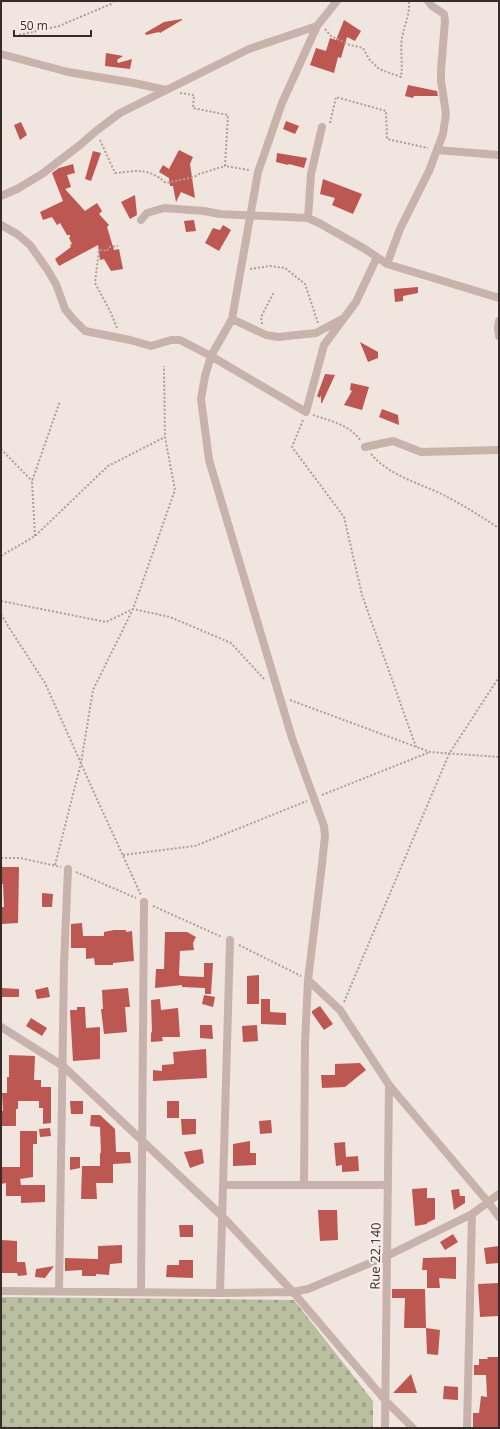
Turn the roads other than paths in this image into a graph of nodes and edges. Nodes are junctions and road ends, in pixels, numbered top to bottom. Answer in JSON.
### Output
{"nodes":[{"id":1,"x":337,"y":1,"type":"edge"},
{"id":2,"x":428,"y":1,"type":"edge"},
{"id":3,"x":317,"y":26,"type":"junction"},
{"id":4,"x":1,"y":54,"type":"edge"},
{"id":5,"x":166,"y":90,"type":"junction"},
{"id":6,"x":322,"y":127,"type":"road end"},
{"id":7,"x":438,"y":150,"type":"junction"},
{"id":8,"x":499,"y":155,"type":"edge"},
{"id":9,"x":1,"y":196,"type":"edge"},
{"id":10,"x":251,"y":215,"type":"junction"},
{"id":11,"x":308,"y":218,"type":"junction"},
{"id":12,"x":141,"y":220,"type":"dead end"},
{"id":13,"x":1,"y":225,"type":"edge"},
{"id":14,"x":377,"y":257,"type":"junction"},
{"id":15,"x":387,"y":264,"type":"junction"},
{"id":16,"x":499,"y":298,"type":"edge"},
{"id":17,"x":346,"y":317,"type":"junction"},
{"id":18,"x":232,"y":319,"type":"junction"},
{"id":19,"x":499,"y":321,"type":"edge"},
{"id":20,"x":499,"y":336,"type":"edge"},
{"id":21,"x":211,"y":356,"type":"junction"},
{"id":22,"x":365,"y":447,"type":"road end"},
{"id":23,"x":499,"y":450,"type":"edge"},
{"id":24,"x":68,"y":869,"type":"road end"},
{"id":25,"x":144,"y":902,"type":"road end"},
{"id":26,"x":230,"y":940,"type":"road end"},
{"id":27,"x":308,"y":980,"type":"junction"},
{"id":28,"x":1,"y":1027,"type":"edge"},
{"id":29,"x":63,"y":1066,"type":"junction"},
{"id":30,"x":389,"y":1085,"type":"junction"},
{"id":31,"x":143,"y":1142,"type":"junction"},
{"id":32,"x":224,"y":1185,"type":"junction"},
{"id":33,"x":304,"y":1185,"type":"junction"},
{"id":34,"x":388,"y":1185,"type":"junction"},
{"id":35,"x":499,"y":1194,"type":"edge"},
{"id":36,"x":488,"y":1202,"type":"junction"},
{"id":37,"x":472,"y":1214,"type":"junction"},
{"id":38,"x":223,"y":1217,"type":"junction"},
{"id":39,"x":499,"y":1217,"type":"edge"},
{"id":40,"x":387,"y":1256,"type":"junction"},
{"id":41,"x":1,"y":1291,"type":"edge"},
{"id":42,"x":59,"y":1292,"type":"junction"},
{"id":43,"x":141,"y":1292,"type":"junction"},
{"id":44,"x":220,"y":1292,"type":"junction"},
{"id":45,"x":293,"y":1292,"type":"junction"},
{"id":46,"x":385,"y":1400,"type":"junction"},
{"id":47,"x":385,"y":1428,"type":"edge"},
{"id":48,"x":413,"y":1428,"type":"edge"},
{"id":49,"x":467,"y":1428,"type":"edge"}],
"edges":[{"from":1,"to":3,"type":"street"},
{"from":2,"to":7,"type":"street"},
{"from":3,"to":5,"type":"street"},
{"from":3,"to":10,"type":"street"},
{"from":4,"to":5,"type":"street"},
{"from":5,"to":9,"type":"street"},
{"from":6,"to":11,"type":"street"},
{"from":7,"to":8,"type":"street"},
{"from":7,"to":15,"type":"street"},
{"from":10,"to":11,"type":"street"},
{"from":10,"to":12,"type":"street"},
{"from":10,"to":18,"type":"street"},
{"from":11,"to":14,"type":"street"},
{"from":13,"to":21,"type":"street"},
{"from":14,"to":15,"type":"street"},
{"from":14,"to":17,"type":"street"},
{"from":15,"to":16,"type":"street"},
{"from":17,"to":18,"type":"street"},
{"from":17,"to":21,"type":"street"},
{"from":18,"to":21,"type":"street"},
{"from":19,"to":20,"type":"street"},
{"from":21,"to":27,"type":"street"},
{"from":22,"to":23,"type":"street"},
{"from":24,"to":29,"type":"street"},
{"from":25,"to":31,"type":"street"},
{"from":26,"to":32,"type":"street"},
{"from":27,"to":30,"type":"street"},
{"from":27,"to":33,"type":"street"},
{"from":28,"to":29,"type":"street"},
{"from":29,"to":31,"type":"street"},
{"from":29,"to":42,"type":"street"},
{"from":30,"to":34,"type":"street","name":"Rue 22.140"},
{"from":30,"to":36,"type":"street"},
{"from":31,"to":38,"type":"street"},
{"from":31,"to":43,"type":"street"},
{"from":32,"to":33,"type":"street"},
{"from":32,"to":38,"type":"street"},
{"from":33,"to":34,"type":"street"},
{"from":34,"to":40,"type":"street","name":"Rue 22.140"},
{"from":35,"to":36,"type":"street"},
{"from":36,"to":37,"type":"street"},
{"from":36,"to":39,"type":"street"},
{"from":37,"to":40,"type":"street"},
{"from":37,"to":49,"type":"street"},
{"from":38,"to":44,"type":"street"},
{"from":38,"to":45,"type":"street"},
{"from":40,"to":45,"type":"street"},
{"from":40,"to":46,"type":"street","name":"Rue 22.140"},
{"from":41,"to":42,"type":"street"},
{"from":42,"to":43,"type":"street"},
{"from":43,"to":44,"type":"street"},
{"from":44,"to":45,"type":"street"},
{"from":45,"to":46,"type":"street"},
{"from":46,"to":47,"type":"street","name":"Rue 22.140"},
{"from":46,"to":48,"type":"street"}]}
